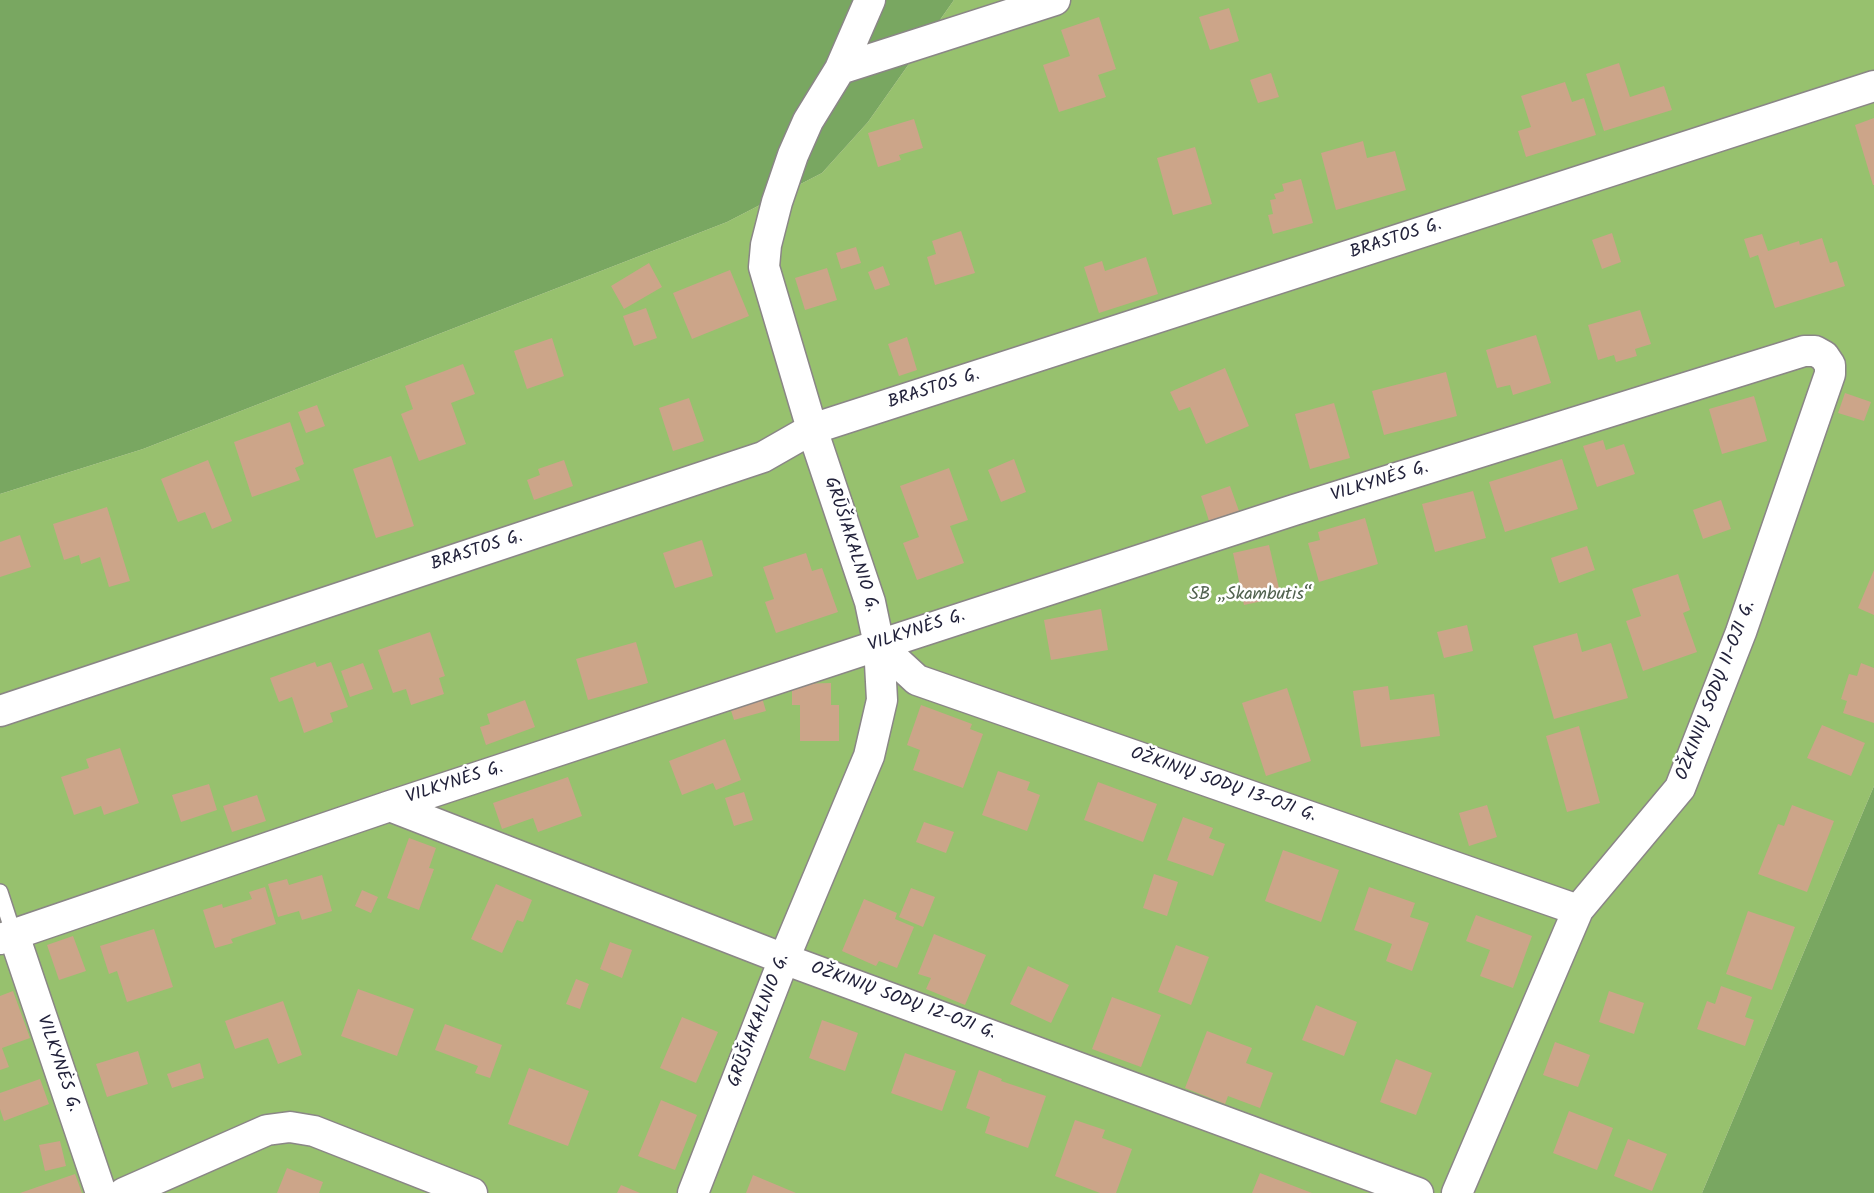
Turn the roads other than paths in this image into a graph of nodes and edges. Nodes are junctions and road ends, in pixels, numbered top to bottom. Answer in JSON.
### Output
{"nodes":[{"id":1,"x":870,"y":0,"type":"edge"},
{"id":2,"x":1056,"y":0,"type":"edge"},
{"id":3,"x":840,"y":69,"type":"junction"},
{"id":4,"x":1874,"y":86,"type":"edge"},
{"id":5,"x":1824,"y":357,"type":"joint"},
{"id":6,"x":812,"y":429,"type":"junction"},
{"id":7,"x":879,"y":645,"type":"junction"},
{"id":8,"x":0,"y":711,"type":"edge"},
{"id":9,"x":390,"y":806,"type":"junction"},
{"id":10,"x":0,"y":892,"type":"edge"},
{"id":11,"x":1578,"y":910,"type":"junction"},
{"id":12,"x":7,"y":937,"type":"edge"},
{"id":13,"x":784,"y":959,"type":"junction"},
{"id":14,"x":101,"y":1193,"type":"edge"},
{"id":15,"x":124,"y":1193,"type":"edge"},
{"id":16,"x":472,"y":1193,"type":"edge"},
{"id":17,"x":693,"y":1193,"type":"edge"},
{"id":18,"x":1418,"y":1193,"type":"edge"},
{"id":19,"x":1457,"y":1193,"type":"edge"}],
"edges":[{"from":1,"to":3,"type":"street","name":"GRŪŠIAKALNIO G."},
{"from":2,"to":3,"type":"street"},
{"from":3,"to":6,"type":"street","name":"GRŪŠIAKALNIO G."},
{"from":4,"to":6,"type":"street","name":"BRASTOS G."},
{"from":5,"to":7,"type":"street","name":"VILKYNĖS G."},
{"from":5,"to":11,"type":"street","name":"OŽKINIŲ SODŲ 11-OJI G."},
{"from":6,"to":7,"type":"street","name":"GRŪŠIAKALNIO G."},
{"from":6,"to":8,"type":"street","name":"BRASTOS G."},
{"from":7,"to":9,"type":"street","name":"VILKYNĖS G."},
{"from":7,"to":11,"type":"street","name":"OŽKINIŲ SODŲ 13-OJI G."},
{"from":7,"to":13,"type":"street","name":"GRŪŠIAKALNIO G."},
{"from":9,"to":12,"type":"street","name":"VILKYNĖS G."},
{"from":9,"to":13,"type":"street","name":"OŽKINIŲ SODŲ 12-OJI G."},
{"from":10,"to":12,"type":"lane"},
{"from":11,"to":19,"type":"street","name":"OŽKINIŲ SODŲ 11-OJI G."},
{"from":12,"to":14,"type":"street","name":"VILKYNĖS G."},
{"from":13,"to":17,"type":"street","name":"GRŪŠIAKALNIO G."},
{"from":13,"to":18,"type":"street","name":"OŽKINIŲ SODŲ 12-OJI G."},
{"from":15,"to":16,"type":"street"}]}
